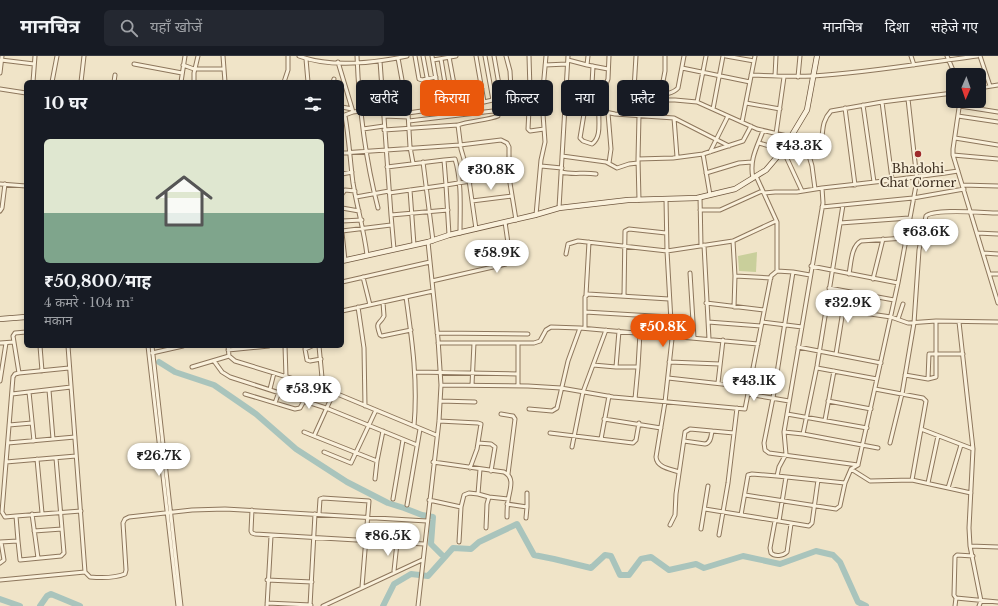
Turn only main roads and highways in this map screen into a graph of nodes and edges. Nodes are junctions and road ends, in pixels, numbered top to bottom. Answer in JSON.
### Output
{"nodes":[{"id":1,"x":817,"y":56,"type":"edge"},
{"id":2,"x":344,"y":260,"type":"edge"},
{"id":3,"x":24,"y":317,"type":"edge"},
{"id":4,"x":0,"y":319,"type":"edge"}],
"edges":[{"from":1,"to":2,"type":"main road"},
{"from":3,"to":4,"type":"main road"}]}
